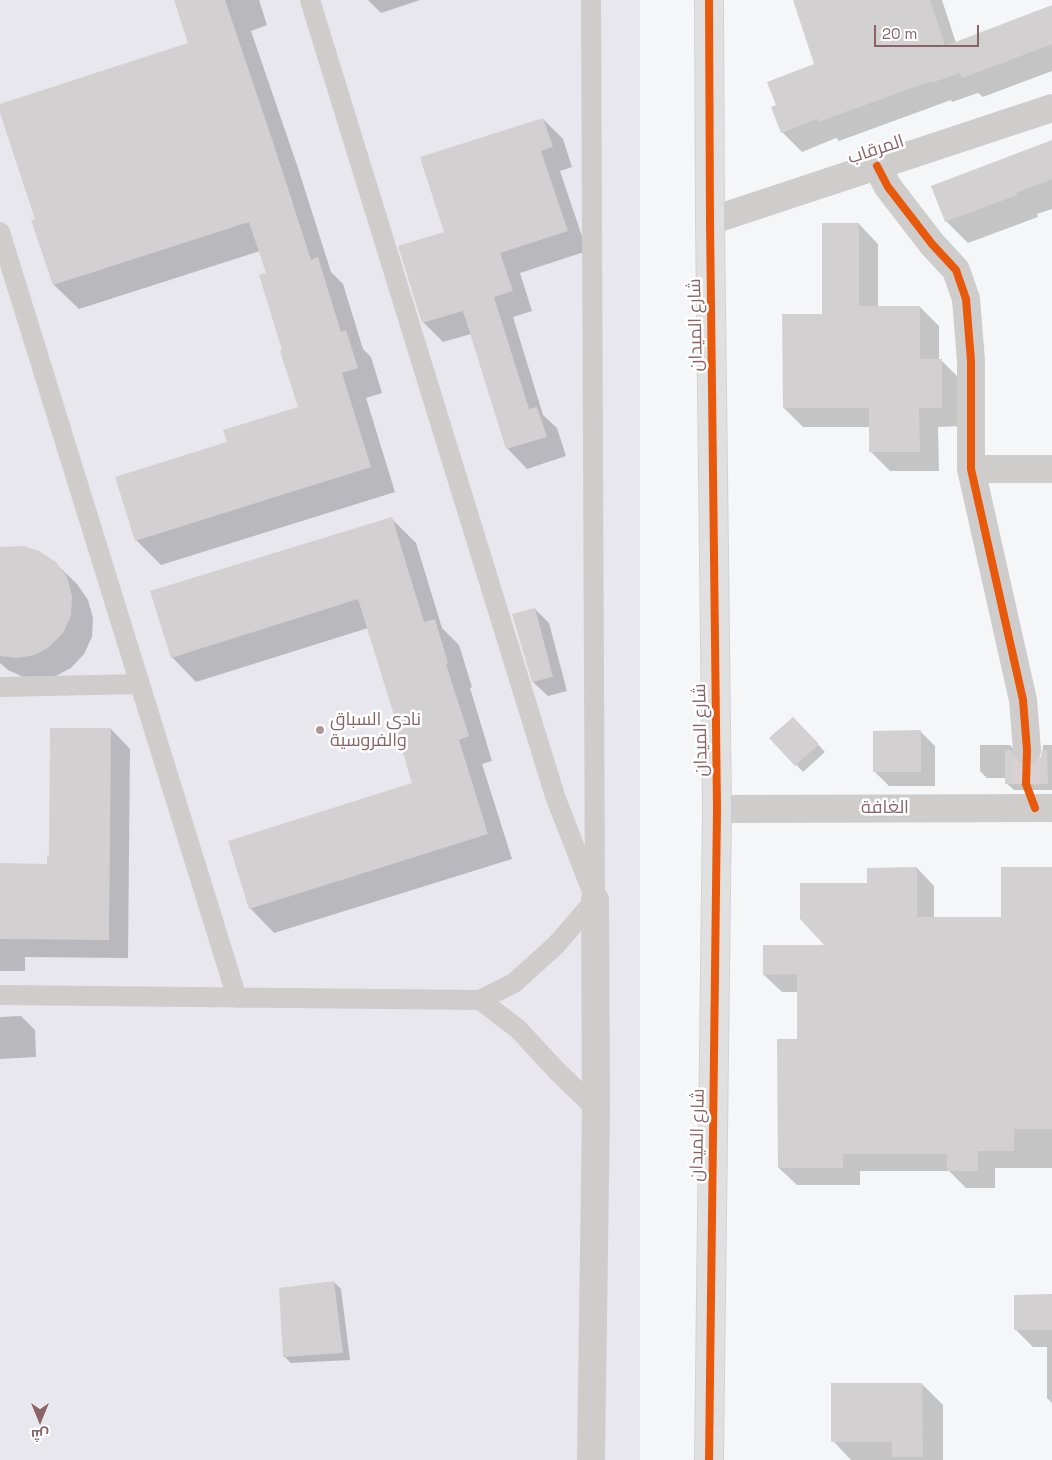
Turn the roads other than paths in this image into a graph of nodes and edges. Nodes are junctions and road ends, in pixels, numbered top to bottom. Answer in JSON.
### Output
{"nodes":[{"id":1,"x":310,"y":0,"type":"edge"},
{"id":2,"x":591,"y":0,"type":"edge"},
{"id":3,"x":709,"y":0,"type":"edge"},
{"id":4,"x":1052,"y":108,"type":"edge"},
{"id":5,"x":877,"y":166,"type":"junction"},
{"id":6,"x":710,"y":222,"type":"junction"},
{"id":7,"x":0,"y":232,"type":"edge"},
{"id":8,"x":972,"y":469,"type":"junction"},
{"id":9,"x":1052,"y":469,"type":"edge"},
{"id":10,"x":140,"y":684,"type":"junction"},
{"id":11,"x":0,"y":687,"type":"edge"},
{"id":12,"x":1027,"y":750,"type":"tunnel mouth"},
{"id":13,"x":1038,"y":800,"type":"edge"},
{"id":14,"x":717,"y":809,"type":"junction"},
{"id":15,"x":595,"y":900,"type":"junction"},
{"id":16,"x":0,"y":995,"type":"edge"},
{"id":17,"x":237,"y":998,"type":"junction"},
{"id":18,"x":480,"y":1000,"type":"junction"},
{"id":19,"x":596,"y":1109,"type":"junction"},
{"id":20,"x":590,"y":1460,"type":"edge"},
{"id":21,"x":709,"y":1460,"type":"edge"}],
"edges":[{"from":1,"to":15,"type":"lane"},
{"from":2,"to":15,"type":"lane"},
{"from":3,"to":6,"type":"street","name":"شارع الميدان"},
{"from":4,"to":5,"type":"street","name":"المرقاب"},
{"from":5,"to":6,"type":"street","name":"المرقاب"},
{"from":5,"to":8,"type":"street"},
{"from":6,"to":14,"type":"street","name":"شارع الميدان"},
{"from":7,"to":10,"type":"lane"},
{"from":8,"to":9,"type":"street"},
{"from":8,"to":12,"type":"street"},
{"from":10,"to":11,"type":"lane"},
{"from":10,"to":17,"type":"lane"},
{"from":13,"to":14,"type":"street","name":"الغافة"},
{"from":14,"to":21,"type":"street","name":"شارع الميدان"},
{"from":15,"to":18,"type":"lane"},
{"from":15,"to":19,"type":"street"},
{"from":16,"to":17,"type":"lane"},
{"from":17,"to":18,"type":"lane"},
{"from":18,"to":19,"type":"lane"},
{"from":19,"to":20,"type":"street"}]}
